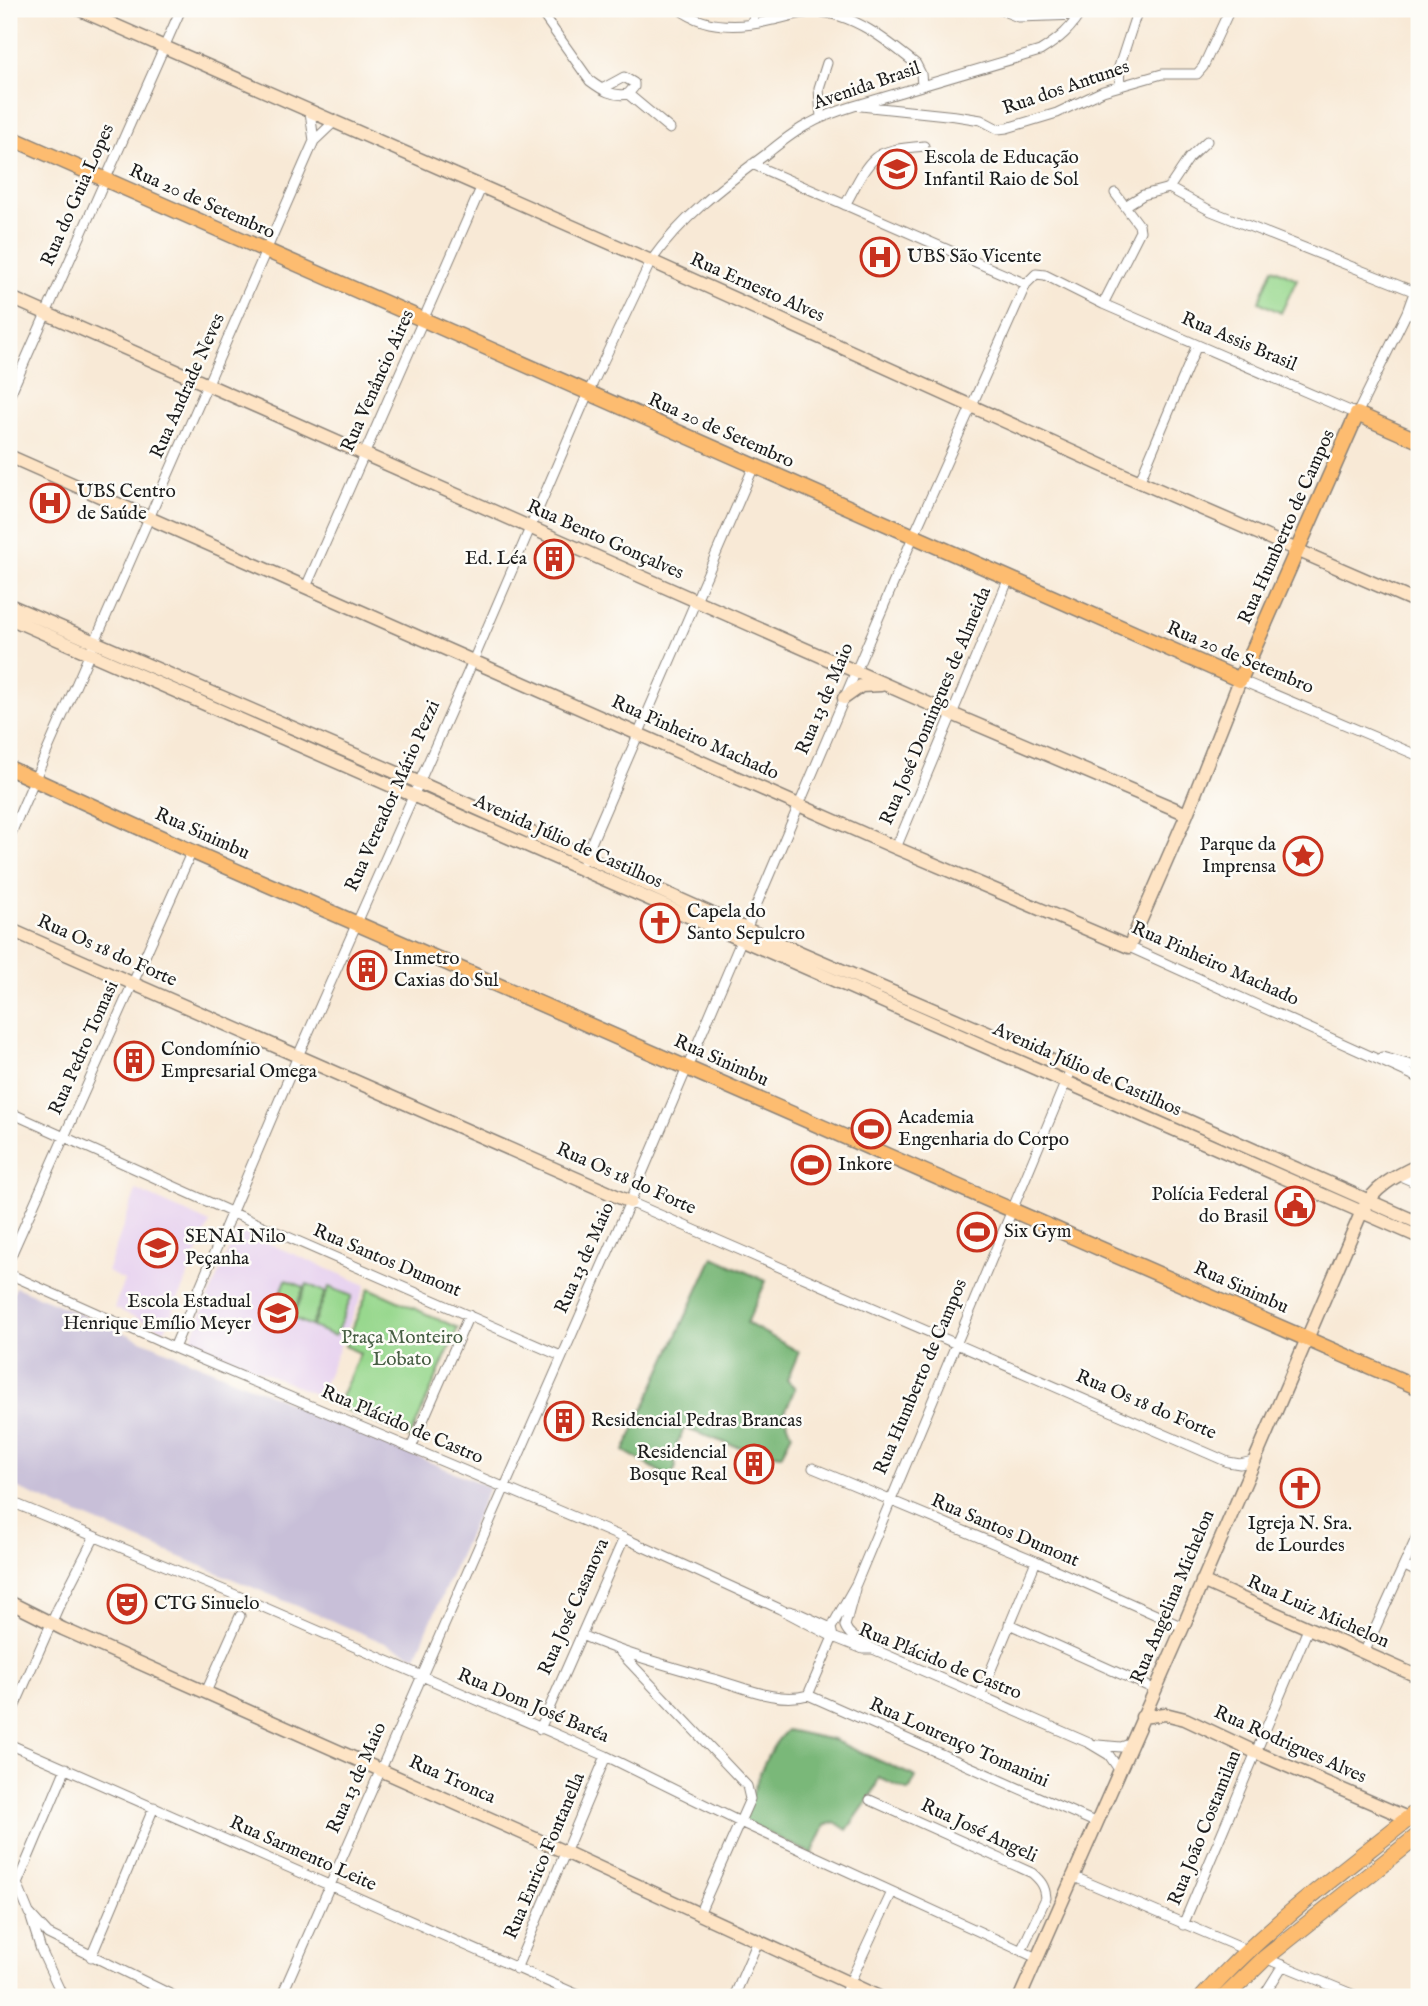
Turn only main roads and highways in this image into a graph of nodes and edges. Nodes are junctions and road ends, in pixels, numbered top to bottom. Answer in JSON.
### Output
{"nodes":[{"id":1,"x":9,"y":137,"type":"edge"},
{"id":2,"x":1357,"y":414,"type":"joint"},
{"id":3,"x":1419,"y":441,"type":"edge"},
{"id":4,"x":1241,"y":680,"type":"joint"},
{"id":5,"x":9,"y":768,"type":"edge"},
{"id":6,"x":1419,"y":1388,"type":"edge"},
{"id":7,"x":1416,"y":1817,"type":"edge"},
{"id":8,"x":1419,"y":1836,"type":"edge"},
{"id":9,"x":1203,"y":1997,"type":"edge"},
{"id":10,"x":1225,"y":1997,"type":"edge"}],
"edges":[{"from":1,"to":4,"type":"main road","name":"Rua 20 de Setembro"},
{"from":2,"to":3,"type":"main road","name":"Rua Assis Brasil"},
{"from":2,"to":4,"type":"main road","name":"Rua Humberto de Campos"},
{"from":5,"to":6,"type":"main road","name":"Rua Sinimbu"},
{"from":7,"to":9,"type":"highway"},
{"from":8,"to":10,"type":"highway"}]}
